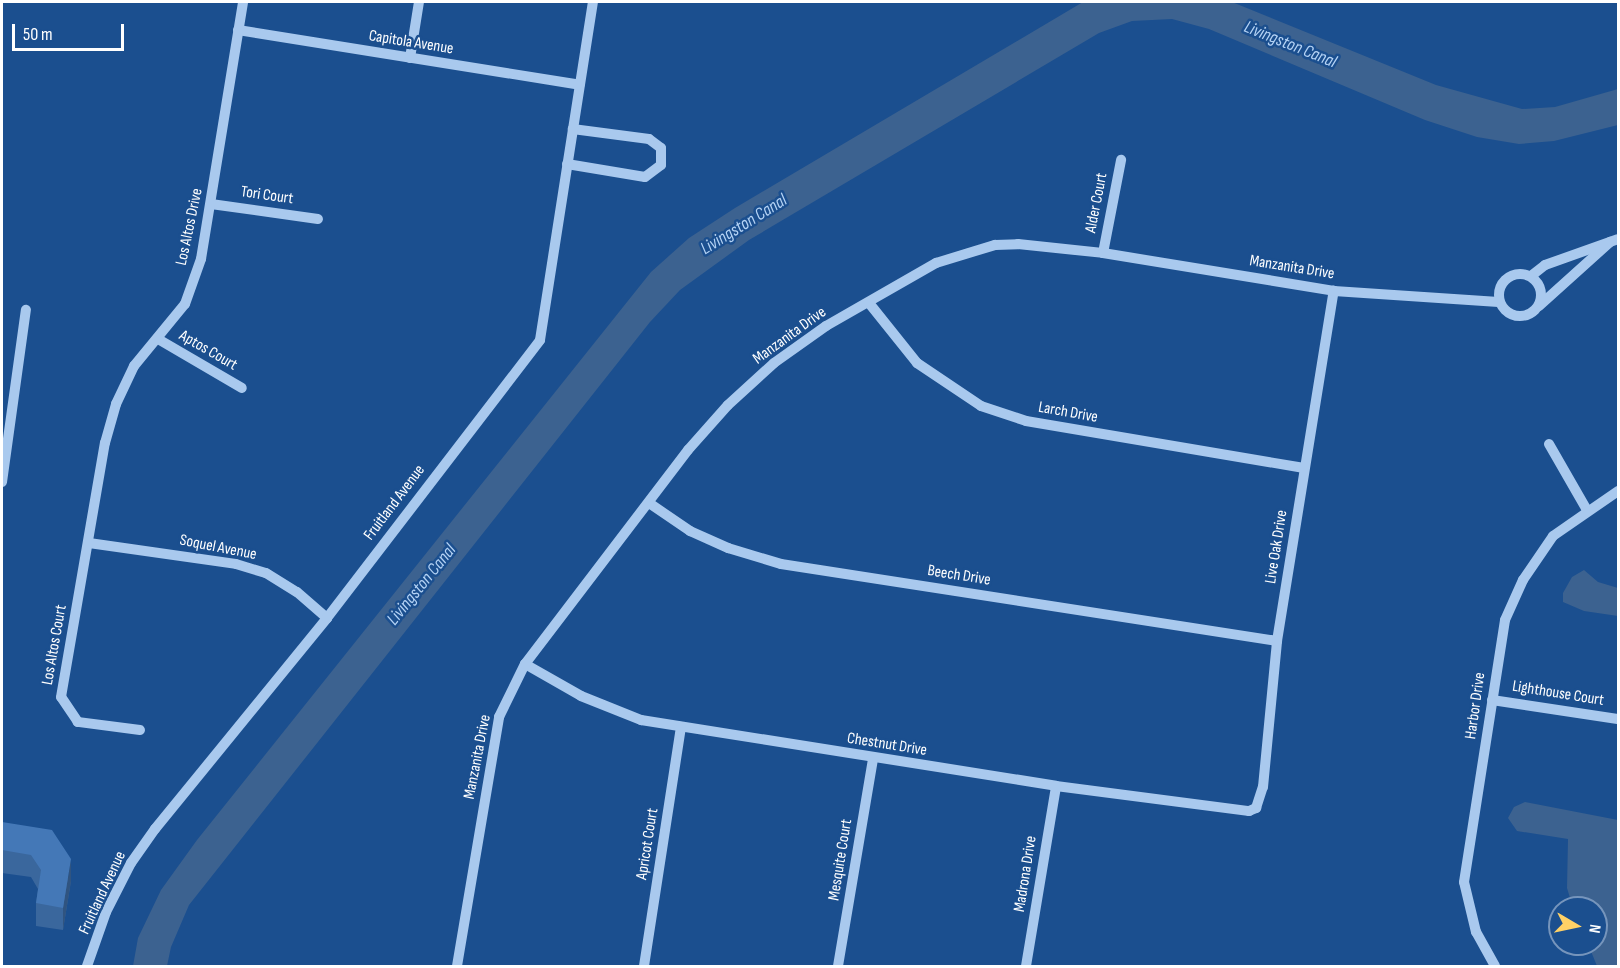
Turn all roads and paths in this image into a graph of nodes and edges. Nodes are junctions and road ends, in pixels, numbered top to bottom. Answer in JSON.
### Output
{"nodes":[{"id":1,"x":243,"y":2,"type":"edge"},
{"id":2,"x":419,"y":2,"type":"edge"},
{"id":3,"x":593,"y":2,"type":"edge"},
{"id":4,"x":238,"y":30,"type":"junction"},
{"id":5,"x":410,"y":58,"type":"junction"},
{"id":6,"x":580,"y":85,"type":"junction"},
{"id":7,"x":573,"y":129,"type":"junction"},
{"id":8,"x":1120,"y":160,"type":"dead end"},
{"id":9,"x":567,"y":164,"type":"junction"},
{"id":10,"x":211,"y":204,"type":"junction"},
{"id":11,"x":318,"y":219,"type":"dead end"},
{"id":12,"x":1616,"y":243,"type":"edge"},
{"id":13,"x":1103,"y":253,"type":"junction"},
{"id":14,"x":1531,"y":276,"type":"junction"},
{"id":15,"x":1334,"y":291,"type":"junction"},
{"id":16,"x":1499,"y":302,"type":"junction"},
{"id":17,"x":869,"y":303,"type":"junction"},
{"id":18,"x":1538,"y":307,"type":"junction"},
{"id":19,"x":26,"y":310,"type":"dead end"},
{"id":20,"x":158,"y":339,"type":"junction"},
{"id":21,"x":242,"y":388,"type":"dead end"},
{"id":22,"x":1549,"y":444,"type":"dead end"},
{"id":23,"x":1304,"y":468,"type":"junction"},
{"id":24,"x":2,"y":482,"type":"edge"},
{"id":25,"x":1618,"y":491,"type":"edge"},
{"id":26,"x":649,"y":503,"type":"junction"},
{"id":27,"x":1587,"y":510,"type":"junction"},
{"id":28,"x":89,"y":543,"type":"junction"},
{"id":29,"x":327,"y":618,"type":"junction"},
{"id":30,"x":1277,"y":641,"type":"junction"},
{"id":31,"x":525,"y":664,"type":"junction"},
{"id":32,"x":1492,"y":700,"type":"junction"},
{"id":33,"x":1618,"y":719,"type":"edge"},
{"id":34,"x":681,"y":727,"type":"junction"},
{"id":35,"x":140,"y":730,"type":"dead end"},
{"id":36,"x":873,"y":758,"type":"junction"},
{"id":37,"x":1056,"y":786,"type":"junction"},
{"id":38,"x":1256,"y":808,"type":"joint"},
{"id":39,"x":87,"y":966,"type":"edge"},
{"id":40,"x":457,"y":966,"type":"edge"},
{"id":41,"x":644,"y":966,"type":"edge"},
{"id":42,"x":838,"y":966,"type":"edge"},
{"id":43,"x":1026,"y":966,"type":"edge"},
{"id":44,"x":1495,"y":966,"type":"edge"}],
"edges":[{"from":1,"to":4,"type":"street","name":"Los Altos Drive"},
{"from":2,"to":5,"type":"street"},
{"from":3,"to":6,"type":"street","name":"Fruitland Avenue"},
{"from":4,"to":5,"type":"street","name":"Capitola Avenue"},
{"from":4,"to":10,"type":"street","name":"Los Altos Drive"},
{"from":5,"to":6,"type":"street","name":"Capitola Avenue"},
{"from":6,"to":7,"type":"street","name":"Fruitland Avenue"},
{"from":7,"to":9,"type":"street","name":"Fruitland Avenue"},
{"from":7,"to":9,"type":"street"},
{"from":8,"to":13,"type":"street","name":"Alder Court"},
{"from":9,"to":29,"type":"street","name":"Fruitland Avenue"},
{"from":10,"to":11,"type":"street","name":"Tori Court"},
{"from":10,"to":20,"type":"street","name":"Los Altos Drive"},
{"from":12,"to":14,"type":"street"},
{"from":12,"to":18,"type":"street"},
{"from":13,"to":15,"type":"street","name":"Manzanita Drive"},
{"from":13,"to":17,"type":"street","name":"Manzanita Drive"},
{"from":14,"to":16,"type":"street"},
{"from":14,"to":18,"type":"street"},
{"from":15,"to":16,"type":"street","name":"Manzanita Drive"},
{"from":15,"to":23,"type":"street","name":"Live Oak Drive"},
{"from":16,"to":18,"type":"street"},
{"from":17,"to":23,"type":"street","name":"Larch Drive"},
{"from":17,"to":26,"type":"street","name":"Manzanita Drive"},
{"from":19,"to":24,"type":"street"},
{"from":20,"to":21,"type":"street","name":"Aptos Court"},
{"from":20,"to":28,"type":"street","name":"Los Altos Drive"},
{"from":22,"to":27,"type":"street"},
{"from":23,"to":30,"type":"street","name":"Live Oak Drive"},
{"from":25,"to":27,"type":"street","name":"Harbor Drive"},
{"from":26,"to":30,"type":"street","name":"Beech Drive"},
{"from":26,"to":31,"type":"street","name":"Manzanita Drive"},
{"from":27,"to":32,"type":"street","name":"Harbor Drive"},
{"from":28,"to":29,"type":"street","name":"Soquel Avenue"},
{"from":28,"to":35,"type":"street","name":"Los Altos Court"},
{"from":29,"to":39,"type":"street","name":"Fruitland Avenue"},
{"from":30,"to":38,"type":"street","name":"Live Oak Drive"},
{"from":31,"to":34,"type":"street","name":"Chestnut Drive"},
{"from":31,"to":40,"type":"street","name":"Manzanita Drive"},
{"from":32,"to":33,"type":"street","name":"Lighthouse Court"},
{"from":32,"to":44,"type":"street","name":"Harbor Drive"},
{"from":34,"to":36,"type":"street","name":"Chestnut Drive"},
{"from":34,"to":41,"type":"street","name":"Apricot Court"},
{"from":36,"to":37,"type":"street","name":"Chestnut Drive"},
{"from":36,"to":42,"type":"street","name":"Mesquite Court"},
{"from":37,"to":38,"type":"street","name":"Chestnut Drive"},
{"from":37,"to":43,"type":"street","name":"Madrona Drive"}]}
